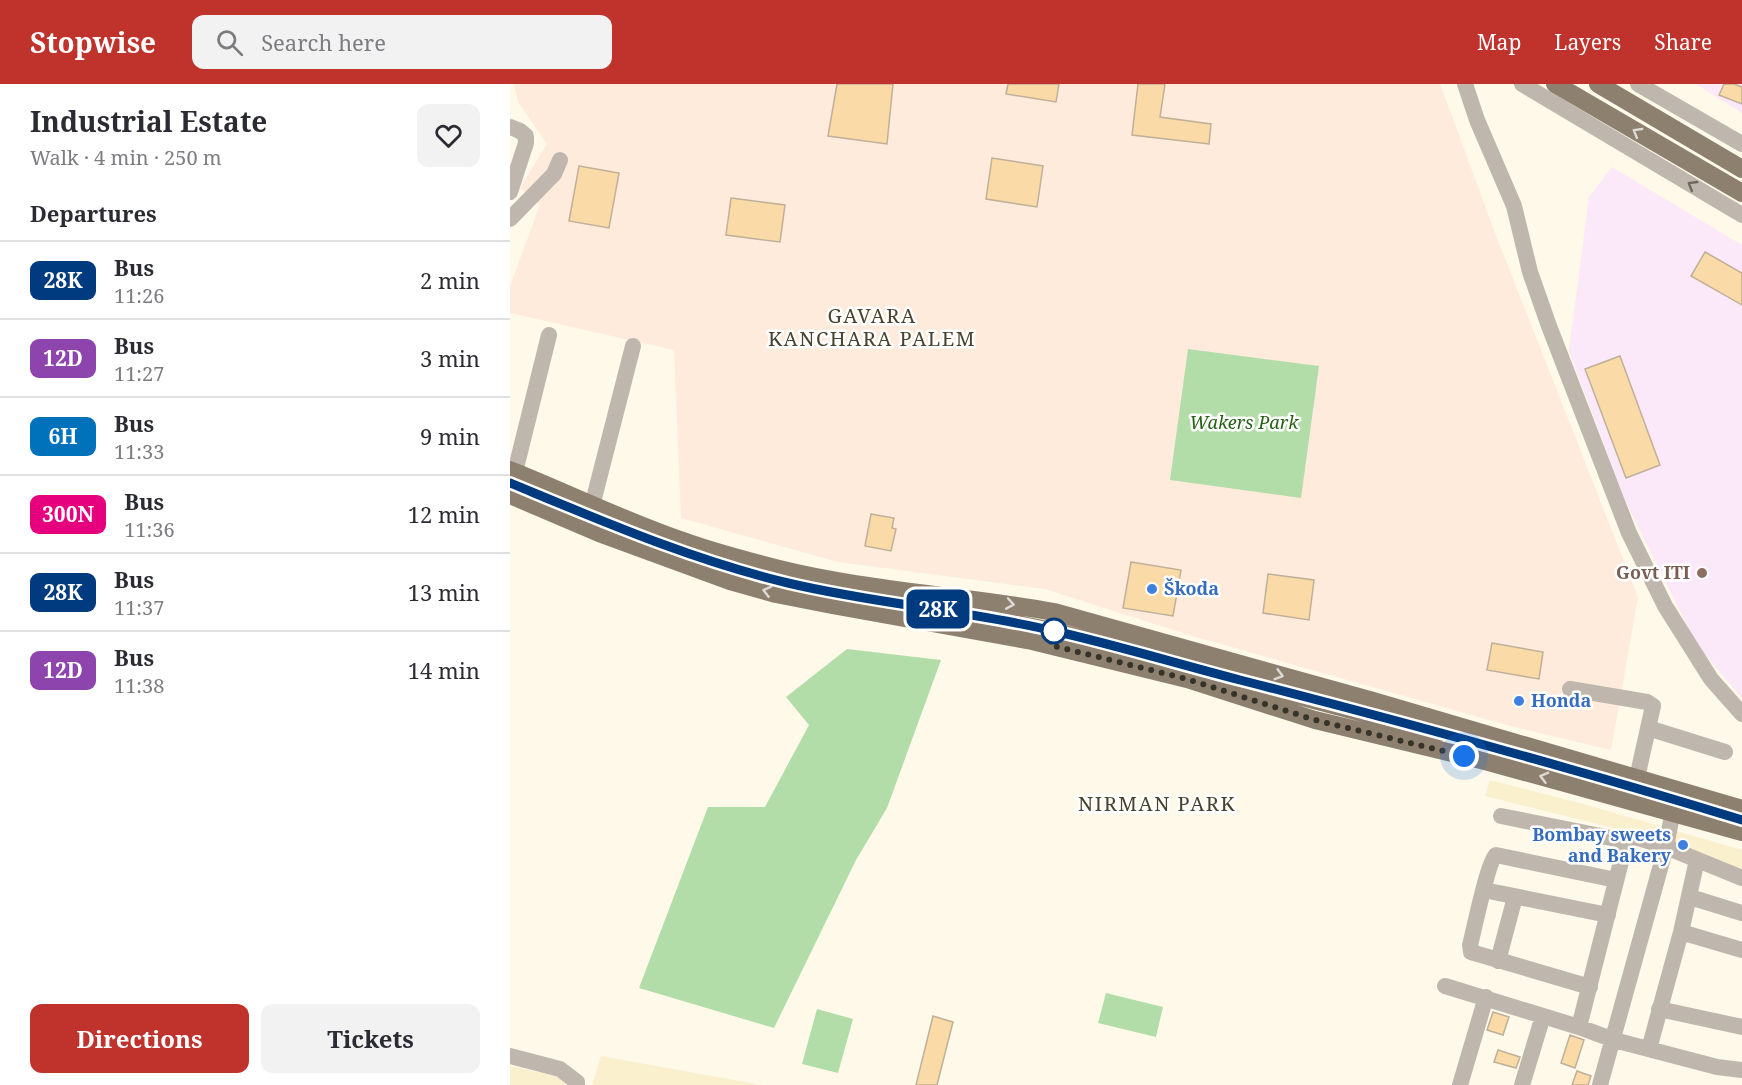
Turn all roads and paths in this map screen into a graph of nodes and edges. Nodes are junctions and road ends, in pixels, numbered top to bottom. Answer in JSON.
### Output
{"nodes":[{"id":1,"x":1466,"y":84,"type":"edge"},
{"id":2,"x":1522,"y":84,"type":"edge"},
{"id":3,"x":1555,"y":84,"type":"edge"},
{"id":4,"x":1598,"y":84,"type":"edge"},
{"id":5,"x":1644,"y":86,"type":"edge"},
{"id":6,"x":510,"y":128,"type":"edge"},
{"id":7,"x":1742,"y":144,"type":"edge"},
{"id":8,"x":560,"y":160,"type":"dead end"},
{"id":9,"x":1742,"y":169,"type":"edge"},
{"id":10,"x":510,"y":192,"type":"edge"},
{"id":11,"x":1742,"y":194,"type":"edge"},
{"id":12,"x":1742,"y":215,"type":"edge"},
{"id":13,"x":510,"y":219,"type":"edge"},
{"id":14,"x":549,"y":336,"type":"dead end"},
{"id":15,"x":633,"y":346,"type":"dead end"},
{"id":16,"x":512,"y":475,"type":"edge"},
{"id":17,"x":510,"y":495,"type":"edge"},
{"id":18,"x":592,"y":506,"type":"junction"},
{"id":19,"x":1570,"y":689,"type":"dead end"},
{"id":20,"x":1742,"y":714,"type":"edge"},
{"id":21,"x":1648,"y":728,"type":"junction"},
{"id":22,"x":1725,"y":752,"type":"dead end"},
{"id":23,"x":1637,"y":778,"type":"junction"},
{"id":24,"x":1742,"y":809,"type":"edge"},
{"id":25,"x":1673,"y":811,"type":"junction"},
{"id":26,"x":1501,"y":816,"type":"dead end"},
{"id":27,"x":1742,"y":820,"type":"edge"},
{"id":28,"x":1742,"y":832,"type":"edge"},
{"id":29,"x":1627,"y":838,"type":"junction"},
{"id":30,"x":1666,"y":847,"type":"junction"},
{"id":31,"x":1697,"y":860,"type":"junction"},
{"id":32,"x":1742,"y":878,"type":"edge"},
{"id":33,"x":1616,"y":880,"type":"junction"},
{"id":34,"x":1484,"y":890,"type":"junction"},
{"id":35,"x":1515,"y":897,"type":"junction"},
{"id":36,"x":1690,"y":897,"type":"junction"},
{"id":37,"x":1742,"y":913,"type":"edge"},
{"id":38,"x":1608,"y":915,"type":"junction"},
{"id":39,"x":1681,"y":932,"type":"junction"},
{"id":40,"x":1742,"y":950,"type":"edge"},
{"id":41,"x":1498,"y":961,"type":"junction"},
{"id":42,"x":1445,"y":986,"type":"dead end"},
{"id":43,"x":1590,"y":987,"type":"junction"},
{"id":44,"x":1486,"y":997,"type":"junction"},
{"id":45,"x":1659,"y":1009,"type":"junction"},
{"id":46,"x":1544,"y":1016,"type":"junction"},
{"id":47,"x":1742,"y":1026,"type":"edge"},
{"id":48,"x":1579,"y":1027,"type":"junction"},
{"id":49,"x":1614,"y":1040,"type":"junction"},
{"id":50,"x":1649,"y":1049,"type":"junction"},
{"id":51,"x":510,"y":1056,"type":"edge"},
{"id":52,"x":1742,"y":1070,"type":"edge"},
{"id":53,"x":577,"y":1085,"type":"edge"},
{"id":54,"x":1460,"y":1085,"type":"edge"},
{"id":55,"x":1522,"y":1085,"type":"edge"},
{"id":56,"x":1600,"y":1085,"type":"edge"}],
"edges":[{"from":1,"to":20,"type":"street"},
{"from":12,"to":2,"type":"street","one_way":true},
{"from":11,"to":3,"type":"main road","one_way":true},
{"from":4,"to":9,"type":"main road"},
{"from":5,"to":7,"type":"street"},
{"from":6,"to":10,"type":"street"},
{"from":8,"to":13,"type":"street"},
{"from":14,"to":16,"type":"street"},
{"from":15,"to":18,"type":"street"},
{"from":16,"to":18,"type":"main road"},
{"from":16,"to":27,"type":"main road"},
{"from":25,"to":17,"type":"main road","one_way":true},
{"from":18,"to":23,"type":"main road","one_way":true},
{"from":19,"to":21,"type":"street"},
{"from":21,"to":22,"type":"street"},
{"from":21,"to":23,"type":"street"},
{"from":23,"to":24,"type":"main road"},
{"from":25,"to":28,"type":"main road"},
{"from":25,"to":30,"type":"street"},
{"from":26,"to":29,"type":"street"},
{"from":29,"to":30,"type":"street"},
{"from":29,"to":33,"type":"street"},
{"from":30,"to":31,"type":"street"},
{"from":30,"to":49,"type":"street"},
{"from":31,"to":32,"type":"street"},
{"from":31,"to":36,"type":"street"},
{"from":33,"to":34,"type":"street"},
{"from":33,"to":38,"type":"street"},
{"from":34,"to":35,"type":"street"},
{"from":34,"to":41,"type":"street"},
{"from":35,"to":38,"type":"street"},
{"from":35,"to":41,"type":"street"},
{"from":36,"to":37,"type":"street"},
{"from":36,"to":39,"type":"street"},
{"from":38,"to":43,"type":"street"},
{"from":39,"to":40,"type":"street"},
{"from":39,"to":45,"type":"street"},
{"from":41,"to":43,"type":"street"},
{"from":42,"to":44,"type":"street"},
{"from":43,"to":48,"type":"street"},
{"from":44,"to":46,"type":"street"},
{"from":44,"to":54,"type":"street"},
{"from":45,"to":47,"type":"street"},
{"from":45,"to":50,"type":"street"},
{"from":46,"to":48,"type":"street"},
{"from":46,"to":55,"type":"street"},
{"from":48,"to":49,"type":"street"},
{"from":49,"to":50,"type":"street"},
{"from":49,"to":56,"type":"street"},
{"from":50,"to":52,"type":"street"},
{"from":51,"to":53,"type":"street"}]}
